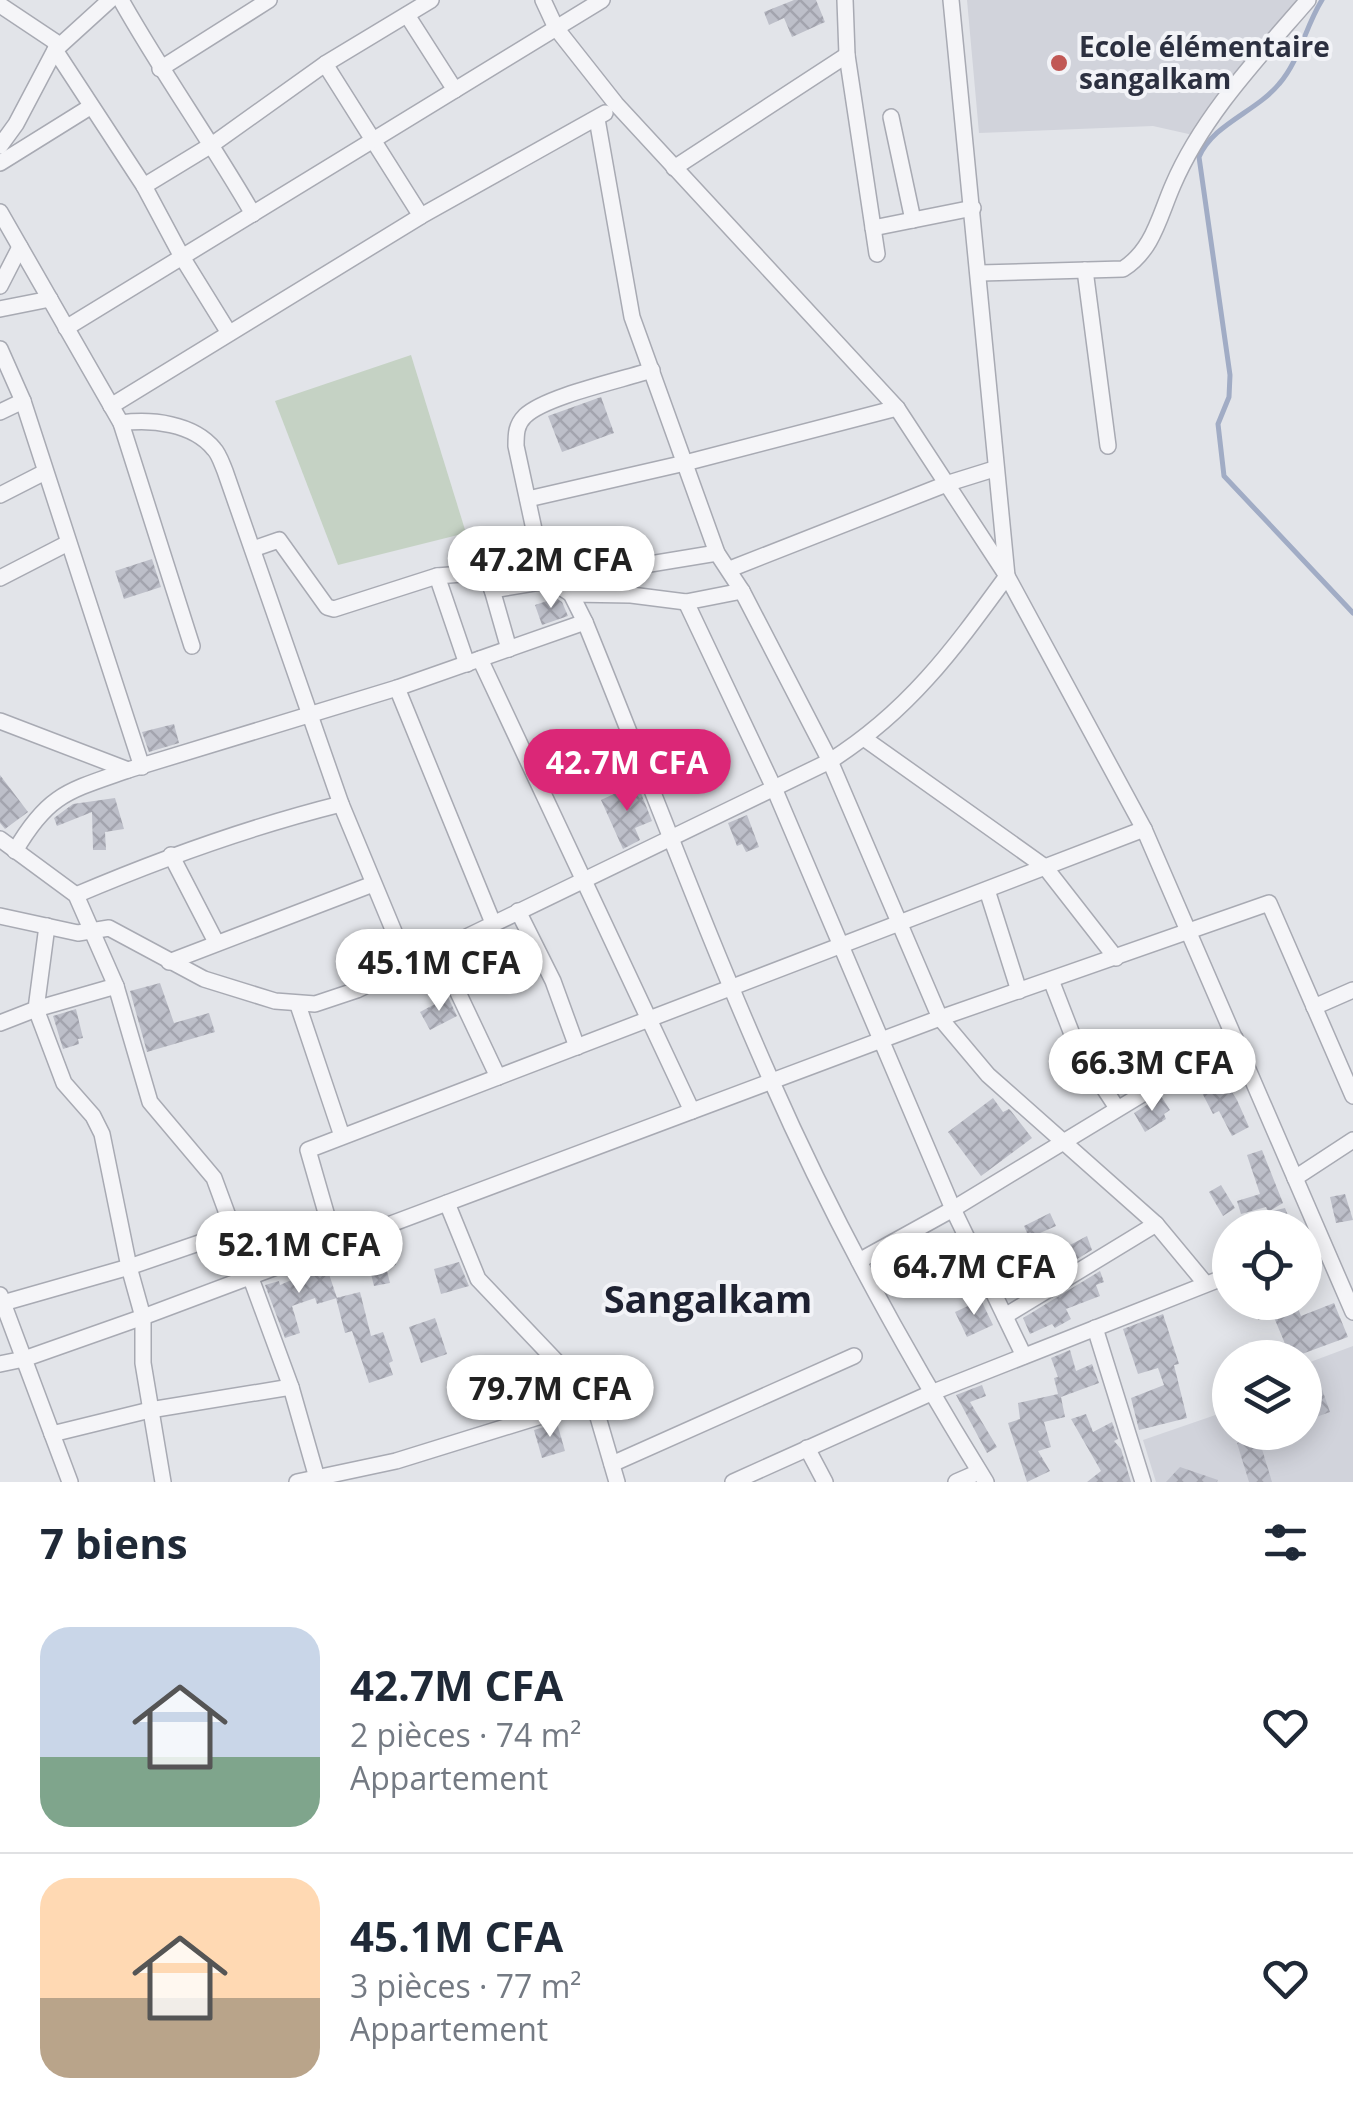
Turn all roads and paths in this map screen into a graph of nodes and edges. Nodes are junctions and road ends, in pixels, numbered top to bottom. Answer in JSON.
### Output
{"nodes":[{"id":1,"x":110,"y":0,"type":"edge"},
{"id":2,"x":121,"y":0,"type":"edge"},
{"id":3,"x":269,"y":0,"type":"edge"},
{"id":4,"x":432,"y":0,"type":"edge"},
{"id":5,"x":543,"y":0,"type":"edge"},
{"id":6,"x":602,"y":0,"type":"edge"},
{"id":7,"x":845,"y":0,"type":"edge"},
{"id":8,"x":951,"y":0,"type":"edge"},
{"id":9,"x":1308,"y":0,"type":"edge"},
{"id":10,"x":0,"y":5,"type":"edge"},
{"id":11,"x":407,"y":15,"type":"junction"},
{"id":12,"x":556,"y":28,"type":"junction"},
{"id":13,"x":57,"y":48,"type":"junction"},
{"id":14,"x":847,"y":55,"type":"junction"},
{"id":15,"x":325,"y":64,"type":"junction"},
{"id":16,"x":160,"y":69,"type":"junction"},
{"id":17,"x":455,"y":90,"type":"junction"},
{"id":18,"x":616,"y":104,"type":"junction"},
{"id":19,"x":90,"y":107,"type":"junction"},
{"id":20,"x":0,"y":114,"type":"edge"},
{"id":21,"x":597,"y":118,"type":"junction"},
{"id":22,"x":892,"y":118,"type":"dead end"},
{"id":23,"x":16,"y":124,"type":"junction"},
{"id":24,"x":373,"y":140,"type":"junction"},
{"id":25,"x":213,"y":144,"type":"junction"},
{"id":26,"x":0,"y":146,"type":"edge"},
{"id":27,"x":0,"y":163,"type":"edge"},
{"id":28,"x":674,"y":168,"type":"junction"},
{"id":29,"x":144,"y":186,"type":"junction"},
{"id":30,"x":973,"y":208,"type":"junction"},
{"id":31,"x":0,"y":212,"type":"edge"},
{"id":32,"x":253,"y":214,"type":"junction"},
{"id":33,"x":422,"y":216,"type":"junction"},
{"id":34,"x":913,"y":220,"type":"junction"},
{"id":35,"x":874,"y":228,"type":"junction"},
{"id":36,"x":20,"y":247,"type":"junction"},
{"id":37,"x":878,"y":254,"type":"dead end"},
{"id":38,"x":182,"y":257,"type":"junction"},
{"id":39,"x":1085,"y":270,"type":"junction"},
{"id":40,"x":980,"y":273,"type":"junction"},
{"id":41,"x":0,"y":286,"type":"edge"},
{"id":42,"x":50,"y":299,"type":"junction"},
{"id":43,"x":0,"y":310,"type":"edge"},
{"id":44,"x":66,"y":328,"type":"junction"},
{"id":45,"x":229,"y":333,"type":"junction"},
{"id":46,"x":0,"y":350,"type":"edge"},
{"id":47,"x":652,"y":370,"type":"junction"},
{"id":48,"x":23,"y":401,"type":"junction"},
{"id":49,"x":111,"y":406,"type":"junction"},
{"id":50,"x":897,"y":408,"type":"junction"},
{"id":51,"x":0,"y":412,"type":"edge"},
{"id":52,"x":121,"y":423,"type":"junction"},
{"id":53,"x":1108,"y":446,"type":"dead end"},
{"id":54,"x":685,"y":463,"type":"junction"},
{"id":55,"x":994,"y":469,"type":"junction"},
{"id":56,"x":45,"y":472,"type":"junction"},
{"id":57,"x":949,"y":483,"type":"junction"},
{"id":58,"x":0,"y":496,"type":"edge"},
{"id":59,"x":528,"y":499,"type":"junction"},
{"id":60,"x":68,"y":543,"type":"junction"},
{"id":61,"x":253,"y":548,"type":"junction"},
{"id":62,"x":718,"y":552,"type":"junction"},
{"id":63,"x":730,"y":568,"type":"junction"},
{"id":64,"x":437,"y":576,"type":"junction"},
{"id":65,"x":1007,"y":576,"type":"junction"},
{"id":66,"x":0,"y":578,"type":"edge"},
{"id":67,"x":548,"y":579,"type":"junction"},
{"id":68,"x":492,"y":590,"type":"junction"},
{"id":69,"x":742,"y":591,"type":"junction"},
{"id":70,"x":571,"y":594,"type":"junction"},
{"id":71,"x":686,"y":602,"type":"junction"},
{"id":72,"x":584,"y":622,"type":"junction"},
{"id":73,"x":192,"y":646,"type":"dead end"},
{"id":74,"x":509,"y":648,"type":"junction"},
{"id":75,"x":473,"y":661,"type":"junction"},
{"id":76,"x":397,"y":688,"type":"junction"},
{"id":77,"x":312,"y":715,"type":"junction"},
{"id":78,"x":0,"y":721,"type":"edge"},
{"id":79,"x":865,"y":739,"type":"junction"},
{"id":80,"x":830,"y":761,"type":"junction"},
{"id":81,"x":135,"y":769,"type":"junction"},
{"id":82,"x":774,"y":788,"type":"junction"},
{"id":83,"x":341,"y":804,"type":"junction"},
{"id":84,"x":1144,"y":829,"type":"junction"},
{"id":85,"x":672,"y":837,"type":"junction"},
{"id":86,"x":0,"y":839,"type":"edge"},
{"id":87,"x":15,"y":851,"type":"junction"},
{"id":88,"x":171,"y":855,"type":"junction"},
{"id":89,"x":1045,"y":867,"type":"junction"},
{"id":90,"x":583,"y":880,"type":"junction"},
{"id":91,"x":373,"y":884,"type":"junction"},
{"id":92,"x":986,"y":890,"type":"junction"},
{"id":93,"x":76,"y":896,"type":"junction"},
{"id":94,"x":518,"y":911,"type":"junction"},
{"id":95,"x":0,"y":916,"type":"edge"},
{"id":96,"x":493,"y":923,"type":"junction"},
{"id":97,"x":900,"y":923,"type":"junction"},
{"id":98,"x":47,"y":926,"type":"junction"},
{"id":99,"x":92,"y":931,"type":"junction"},
{"id":100,"x":1189,"y":933,"type":"junction"},
{"id":101,"x":216,"y":942,"type":"junction"},
{"id":102,"x":841,"y":946,"type":"junction"},
{"id":103,"x":438,"y":950,"type":"junction"},
{"id":104,"x":1116,"y":958,"type":"junction"},
{"id":105,"x":169,"y":962,"type":"junction"},
{"id":106,"x":407,"y":963,"type":"junction"},
{"id":107,"x":1051,"y":980,"type":"junction"},
{"id":108,"x":116,"y":986,"type":"junction"},
{"id":109,"x":733,"y":987,"type":"junction"},
{"id":110,"x":1353,"y":990,"type":"edge"},
{"id":111,"x":1019,"y":991,"type":"junction"},
{"id":112,"x":298,"y":1005,"type":"junction"},
{"id":113,"x":1314,"y":1007,"type":"junction"},
{"id":114,"x":36,"y":1009,"type":"junction"},
{"id":115,"x":940,"y":1018,"type":"junction"},
{"id":116,"x":649,"y":1020,"type":"junction"},
{"id":117,"x":0,"y":1023,"type":"edge"},
{"id":118,"x":1234,"y":1038,"type":"junction"},
{"id":119,"x":882,"y":1040,"type":"junction"},
{"id":120,"x":577,"y":1046,"type":"junction"},
{"id":121,"x":498,"y":1077,"type":"junction"},
{"id":122,"x":772,"y":1082,"type":"junction"},
{"id":123,"x":1353,"y":1096,"type":"edge"},
{"id":124,"x":1117,"y":1108,"type":"junction"},
{"id":125,"x":692,"y":1111,"type":"junction"},
{"id":126,"x":342,"y":1136,"type":"junction"},
{"id":127,"x":1353,"y":1140,"type":"edge"},
{"id":128,"x":1061,"y":1141,"type":"junction"},
{"id":129,"x":1295,"y":1178,"type":"junction"},
{"id":130,"x":448,"y":1203,"type":"junction"},
{"id":131,"x":953,"y":1209,"type":"junction"},
{"id":132,"x":1156,"y":1224,"type":"junction"},
{"id":133,"x":234,"y":1231,"type":"junction"},
{"id":134,"x":335,"y":1244,"type":"junction"},
{"id":135,"x":1324,"y":1244,"type":"joint"},
{"id":136,"x":859,"y":1261,"type":"junction"},
{"id":137,"x":128,"y":1267,"type":"junction"},
{"id":138,"x":252,"y":1276,"type":"junction"},
{"id":139,"x":1212,"y":1281,"type":"edge"},
{"id":140,"x":1205,"y":1283,"type":"junction"},
{"id":141,"x":2,"y":1299,"type":"edge"},
{"id":142,"x":1353,"y":1312,"type":"edge"},
{"id":143,"x":1005,"y":1316,"type":"junction"},
{"id":144,"x":143,"y":1317,"type":"junction"},
{"id":145,"x":1094,"y":1328,"type":"junction"},
{"id":146,"x":854,"y":1356,"type":"dead end"},
{"id":147,"x":1024,"y":1356,"type":"junction"},
{"id":148,"x":24,"y":1359,"type":"junction"},
{"id":149,"x":0,"y":1364,"type":"edge"},
{"id":150,"x":291,"y":1386,"type":"junction"},
{"id":151,"x":931,"y":1393,"type":"junction"},
{"id":152,"x":593,"y":1400,"type":"junction"},
{"id":153,"x":150,"y":1410,"type":"junction"},
{"id":154,"x":52,"y":1434,"type":"junction"},
{"id":155,"x":806,"y":1448,"type":"junction"},
{"id":156,"x":612,"y":1464,"type":"junction"},
{"id":157,"x":982,"y":1477,"type":"edge"},
{"id":158,"x":317,"y":1478,"type":"junction"},
{"id":159,"x":70,"y":1482,"type":"edge"},
{"id":160,"x":164,"y":1482,"type":"edge"},
{"id":161,"x":297,"y":1482,"type":"edge"},
{"id":162,"x":617,"y":1482,"type":"edge"},
{"id":163,"x":733,"y":1482,"type":"edge"},
{"id":164,"x":825,"y":1482,"type":"edge"},
{"id":165,"x":956,"y":1482,"type":"edge"},
{"id":166,"x":1143,"y":1482,"type":"edge"}],
"edges":[{"from":1,"to":13,"type":"street"},
{"from":2,"to":16,"type":"street"},
{"from":3,"to":16,"type":"street"},
{"from":4,"to":11,"type":"street"},
{"from":5,"to":12,"type":"street"},
{"from":6,"to":12,"type":"street"},
{"from":7,"to":14,"type":"street"},
{"from":8,"to":30,"type":"street"},
{"from":9,"to":39,"type":"street"},
{"from":10,"to":13,"type":"street"},
{"from":11,"to":15,"type":"street"},
{"from":11,"to":17,"type":"street"},
{"from":12,"to":17,"type":"street"},
{"from":12,"to":18,"type":"street"},
{"from":13,"to":19,"type":"street"},
{"from":13,"to":23,"type":"street"},
{"from":14,"to":28,"type":"street"},
{"from":14,"to":35,"type":"street"},
{"from":15,"to":24,"type":"street"},
{"from":15,"to":25,"type":"street"},
{"from":16,"to":25,"type":"street"},
{"from":17,"to":24,"type":"street"},
{"from":18,"to":21,"type":"street"},
{"from":18,"to":28,"type":"street"},
{"from":19,"to":27,"type":"street"},
{"from":19,"to":29,"type":"street"},
{"from":20,"to":23,"type":"street"},
{"from":21,"to":33,"type":"street"},
{"from":21,"to":47,"type":"street"},
{"from":22,"to":34,"type":"street"},
{"from":23,"to":26,"type":"street"},
{"from":24,"to":32,"type":"street"},
{"from":24,"to":33,"type":"street"},
{"from":25,"to":29,"type":"street"},
{"from":25,"to":32,"type":"street"},
{"from":28,"to":50,"type":"street"},
{"from":29,"to":38,"type":"street"},
{"from":30,"to":34,"type":"street"},
{"from":30,"to":40,"type":"street"},
{"from":31,"to":36,"type":"street"},
{"from":32,"to":38,"type":"street"},
{"from":33,"to":45,"type":"street"},
{"from":34,"to":35,"type":"street"},
{"from":35,"to":37,"type":"street"},
{"from":36,"to":41,"type":"street"},
{"from":36,"to":42,"type":"street"},
{"from":38,"to":44,"type":"street"},
{"from":38,"to":45,"type":"street"},
{"from":39,"to":40,"type":"street"},
{"from":39,"to":53,"type":"street"},
{"from":40,"to":55,"type":"street"},
{"from":42,"to":43,"type":"street"},
{"from":42,"to":44,"type":"street"},
{"from":44,"to":49,"type":"street"},
{"from":45,"to":49,"type":"street"},
{"from":46,"to":48,"type":"street"},
{"from":47,"to":54,"type":"street"},
{"from":47,"to":59,"type":"street"},
{"from":48,"to":51,"type":"street"},
{"from":48,"to":56,"type":"street"},
{"from":49,"to":52,"type":"street"},
{"from":50,"to":54,"type":"street"},
{"from":50,"to":57,"type":"street"},
{"from":52,"to":61,"type":"street"},
{"from":52,"to":73,"type":"street"},
{"from":54,"to":59,"type":"street"},
{"from":54,"to":62,"type":"street"},
{"from":55,"to":57,"type":"street"},
{"from":55,"to":65,"type":"street"},
{"from":56,"to":58,"type":"street"},
{"from":56,"to":60,"type":"street"},
{"from":57,"to":63,"type":"street"},
{"from":57,"to":65,"type":"street"},
{"from":59,"to":67,"type":"street"},
{"from":60,"to":66,"type":"street"},
{"from":60,"to":81,"type":"street"},
{"from":61,"to":64,"type":"street"},
{"from":61,"to":77,"type":"street"},
{"from":62,"to":63,"type":"street"},
{"from":62,"to":67,"type":"street"},
{"from":63,"to":69,"type":"street"},
{"from":64,"to":68,"type":"street"},
{"from":64,"to":75,"type":"street"},
{"from":65,"to":79,"type":"street"},
{"from":65,"to":84,"type":"street"},
{"from":67,"to":68,"type":"street"},
{"from":67,"to":70,"type":"street"},
{"from":68,"to":74,"type":"street"},
{"from":69,"to":71,"type":"street"},
{"from":69,"to":80,"type":"street"},
{"from":70,"to":71,"type":"street"},
{"from":70,"to":72,"type":"street"},
{"from":71,"to":82,"type":"street"},
{"from":72,"to":74,"type":"street"},
{"from":72,"to":85,"type":"street"},
{"from":74,"to":75,"type":"street"},
{"from":75,"to":76,"type":"street"},
{"from":75,"to":90,"type":"street"},
{"from":76,"to":77,"type":"street"},
{"from":76,"to":96,"type":"street"},
{"from":77,"to":81,"type":"street"},
{"from":77,"to":83,"type":"street"},
{"from":78,"to":81,"type":"street"},
{"from":79,"to":80,"type":"street"},
{"from":79,"to":89,"type":"street"},
{"from":80,"to":82,"type":"street"},
{"from":80,"to":97,"type":"street"},
{"from":81,"to":87,"type":"street"},
{"from":82,"to":85,"type":"street"},
{"from":82,"to":102,"type":"street"},
{"from":83,"to":88,"type":"street"},
{"from":83,"to":91,"type":"street"},
{"from":84,"to":89,"type":"street"},
{"from":84,"to":100,"type":"street"},
{"from":85,"to":90,"type":"street"},
{"from":85,"to":109,"type":"street"},
{"from":86,"to":87,"type":"street"},
{"from":87,"to":93,"type":"street"},
{"from":88,"to":93,"type":"street"},
{"from":88,"to":101,"type":"street"},
{"from":89,"to":92,"type":"street"},
{"from":89,"to":104,"type":"street"},
{"from":90,"to":94,"type":"street"},
{"from":90,"to":116,"type":"street"},
{"from":91,"to":101,"type":"street"},
{"from":91,"to":106,"type":"street"},
{"from":92,"to":97,"type":"street"},
{"from":92,"to":111,"type":"street"},
{"from":93,"to":99,"type":"street"},
{"from":94,"to":96,"type":"street"},
{"from":94,"to":120,"type":"street"},
{"from":95,"to":98,"type":"street"},
{"from":96,"to":103,"type":"street"},
{"from":97,"to":102,"type":"street"},
{"from":97,"to":115,"type":"street"},
{"from":98,"to":99,"type":"street"},
{"from":98,"to":114,"type":"street"},
{"from":99,"to":105,"type":"street"},
{"from":99,"to":108,"type":"street"},
{"from":100,"to":104,"type":"street"},
{"from":100,"to":113,"type":"street"},
{"from":100,"to":118,"type":"street"},
{"from":101,"to":105,"type":"street"},
{"from":102,"to":109,"type":"street"},
{"from":102,"to":119,"type":"street"},
{"from":103,"to":106,"type":"street"},
{"from":103,"to":121,"type":"street"},
{"from":104,"to":107,"type":"street"},
{"from":105,"to":112,"type":"street"},
{"from":106,"to":112,"type":"street"},
{"from":107,"to":111,"type":"street"},
{"from":107,"to":124,"type":"street"},
{"from":108,"to":114,"type":"street"},
{"from":108,"to":133,"type":"street"},
{"from":109,"to":116,"type":"street"},
{"from":109,"to":122,"type":"street"},
{"from":110,"to":113,"type":"street"},
{"from":111,"to":115,"type":"street"},
{"from":112,"to":126,"type":"street"},
{"from":113,"to":123,"type":"street"},
{"from":114,"to":117,"type":"street"},
{"from":114,"to":137,"type":"street"},
{"from":115,"to":119,"type":"street"},
{"from":115,"to":128,"type":"street"},
{"from":116,"to":120,"type":"street"},
{"from":116,"to":125,"type":"street"},
{"from":118,"to":124,"type":"street"},
{"from":118,"to":129,"type":"street"},
{"from":119,"to":122,"type":"street"},
{"from":119,"to":131,"type":"street"},
{"from":120,"to":121,"type":"street"},
{"from":121,"to":126,"type":"street"},
{"from":122,"to":125,"type":"street"},
{"from":122,"to":136,"type":"street"},
{"from":124,"to":128,"type":"street"},
{"from":125,"to":130,"type":"street"},
{"from":126,"to":134,"type":"street"},
{"from":127,"to":129,"type":"street"},
{"from":128,"to":131,"type":"street"},
{"from":128,"to":132,"type":"street"},
{"from":129,"to":135,"type":"street"},
{"from":130,"to":134,"type":"street"},
{"from":130,"to":152,"type":"street"},
{"from":131,"to":136,"type":"street"},
{"from":131,"to":143,"type":"street"},
{"from":132,"to":140,"type":"street"},
{"from":132,"to":143,"type":"street"},
{"from":133,"to":137,"type":"street"},
{"from":133,"to":138,"type":"street"},
{"from":134,"to":138,"type":"street"},
{"from":135,"to":142,"type":"street"},
{"from":136,"to":151,"type":"street"},
{"from":137,"to":141,"type":"street"},
{"from":137,"to":144,"type":"street"},
{"from":138,"to":144,"type":"street"},
{"from":138,"to":150,"type":"street"},
{"from":139,"to":140,"type":"street"},
{"from":140,"to":145,"type":"street"},
{"from":141,"to":148,"type":"street"},
{"from":143,"to":147,"type":"street"},
{"from":144,"to":148,"type":"street"},
{"from":144,"to":153,"type":"street"},
{"from":145,"to":147,"type":"street"},
{"from":145,"to":166,"type":"street"},
{"from":146,"to":156,"type":"street"},
{"from":147,"to":151,"type":"street"},
{"from":148,"to":149,"type":"street"},
{"from":148,"to":154,"type":"street"},
{"from":150,"to":153,"type":"street"},
{"from":150,"to":158,"type":"street"},
{"from":151,"to":155,"type":"street"},
{"from":151,"to":157,"type":"street"},
{"from":152,"to":156,"type":"street"},
{"from":152,"to":158,"type":"street"},
{"from":153,"to":154,"type":"street"},
{"from":153,"to":160,"type":"street"},
{"from":154,"to":159,"type":"street"},
{"from":155,"to":163,"type":"street"},
{"from":155,"to":164,"type":"street"},
{"from":156,"to":162,"type":"street"},
{"from":157,"to":165,"type":"street"},
{"from":158,"to":161,"type":"street"}]}
